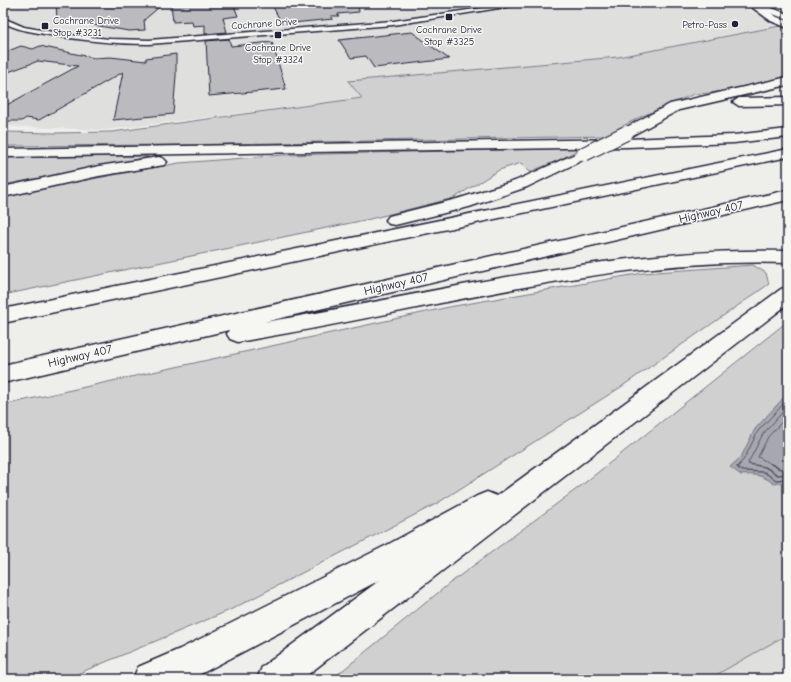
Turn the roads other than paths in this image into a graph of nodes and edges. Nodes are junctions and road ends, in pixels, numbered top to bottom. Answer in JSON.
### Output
{"nodes":[{"id":1,"x":528,"y":3,"type":"edge"},
{"id":2,"x":751,"y":3,"type":"edge"},
{"id":3,"x":778,"y":14,"type":"junction"},
{"id":4,"x":788,"y":17,"type":"edge"},
{"id":5,"x":3,"y":20,"type":"edge"},
{"id":6,"x":788,"y":21,"type":"edge"},
{"id":7,"x":788,"y":25,"type":"edge"},
{"id":8,"x":788,"y":81,"type":"edge"},
{"id":9,"x":788,"y":101,"type":"edge"},
{"id":10,"x":626,"y":133,"type":"junction"},
{"id":11,"x":788,"y":133,"type":"edge"},
{"id":12,"x":320,"y":147,"type":"junction"},
{"id":13,"x":3,"y":153,"type":"edge"},
{"id":14,"x":788,"y":153,"type":"edge"},
{"id":15,"x":3,"y":192,"type":"edge"},
{"id":16,"x":788,"y":195,"type":"edge"},
{"id":17,"x":788,"y":257,"type":"edge"},
{"id":18,"x":788,"y":294,"type":"edge"},
{"id":19,"x":65,"y":303,"type":"junction"},
{"id":20,"x":3,"y":316,"type":"edge"},
{"id":21,"x":32,"y":367,"type":"junction"},
{"id":22,"x":3,"y":374,"type":"edge"},
{"id":23,"x":560,"y":465,"type":"junction"},
{"id":24,"x":150,"y":679,"type":"edge"},
{"id":25,"x":274,"y":679,"type":"edge"}],
"edges":[{"from":1,"to":5,"type":"street","name":"Cochrane Drive"},
{"from":2,"to":3,"type":"main road"},
{"from":2,"to":7,"type":"highway"},
{"from":3,"to":4,"type":"main road"},
{"from":3,"to":6,"type":"main road"},
{"from":8,"to":10,"type":"highway"},
{"from":9,"to":10,"type":"highway"},
{"from":10,"to":19,"type":"highway","bridge":true},
{"from":11,"to":12,"type":"highway"},
{"from":12,"to":13,"type":"highway"},
{"from":12,"to":15,"type":"highway"},
{"from":14,"to":19,"type":"highway"},
{"from":16,"to":21,"type":"highway","name":"Highway 407"},
{"from":17,"to":21,"type":"highway"},
{"from":18,"to":23,"type":"highway"},
{"from":19,"to":20,"type":"highway"},
{"from":21,"to":22,"type":"highway","name":"Highway 407"},
{"from":23,"to":24,"type":"highway"},
{"from":23,"to":25,"type":"highway"}]}
